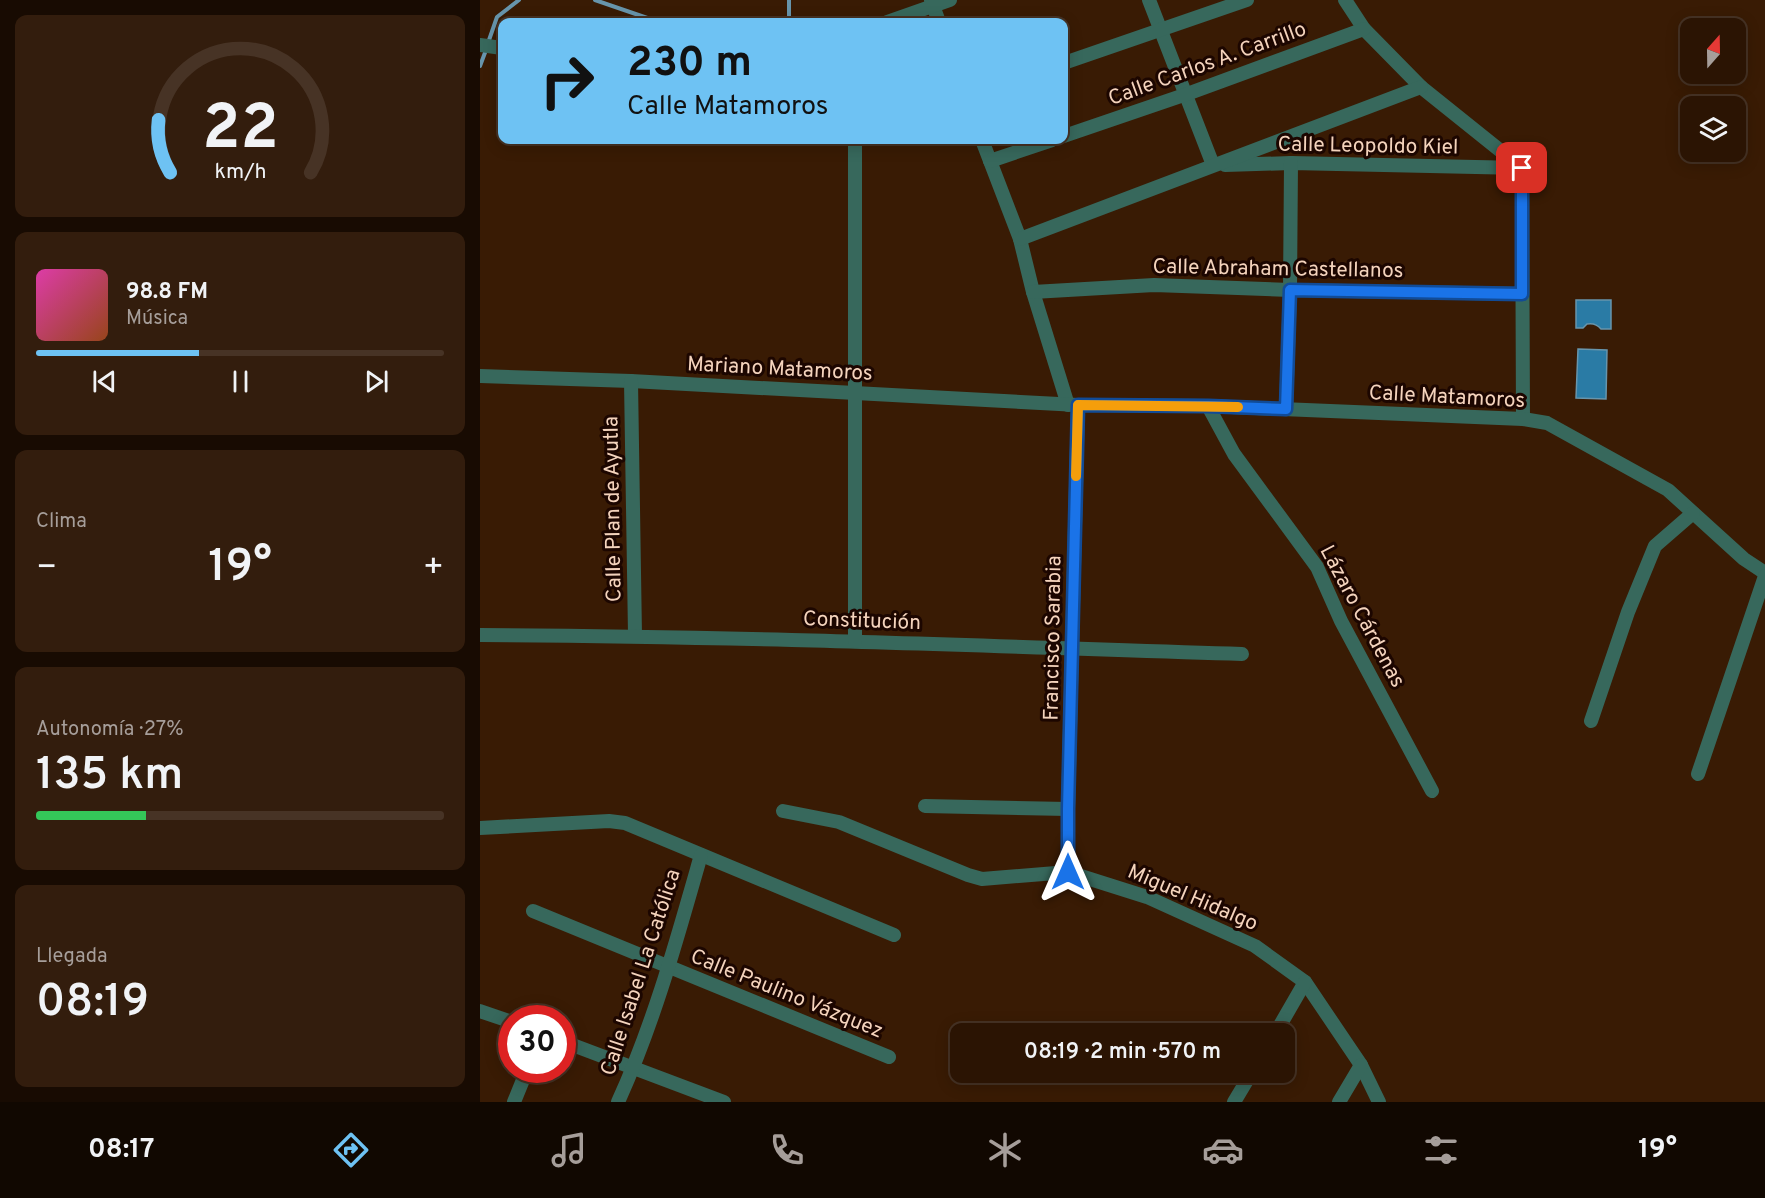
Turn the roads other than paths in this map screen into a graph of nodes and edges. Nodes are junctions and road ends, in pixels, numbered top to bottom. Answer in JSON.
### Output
{"nodes":[{"id":1,"x":950,"y":0,"type":"edge"},
{"id":2,"x":1149,"y":0,"type":"edge"},
{"id":3,"x":1247,"y":0,"type":"edge"},
{"id":4,"x":1345,"y":0,"type":"edge"},
{"id":5,"x":932,"y":3,"type":"edge"},
{"id":6,"x":896,"y":18,"type":"edge"},
{"id":7,"x":938,"y":18,"type":"edge"},
{"id":8,"x":1364,"y":29,"type":"junction"},
{"id":9,"x":1162,"y":30,"type":"junction"},
{"id":10,"x":480,"y":45,"type":"edge"},
{"id":11,"x":498,"y":47,"type":"edge"},
{"id":12,"x":1068,"y":62,"type":"edge"},
{"id":13,"x":1422,"y":87,"type":"junction"},
{"id":14,"x":1187,"y":94,"type":"junction"},
{"id":15,"x":1068,"y":135,"type":"edge"},
{"id":16,"x":855,"y":144,"type":"edge"},
{"id":17,"x":984,"y":144,"type":"edge"},
{"id":18,"x":1040,"y":144,"type":"edge"},
{"id":19,"x":990,"y":160,"type":"junction"},
{"id":20,"x":1291,"y":163,"type":"junction"},
{"id":21,"x":1214,"y":165,"type":"junction"},
{"id":22,"x":1522,"y":168,"type":"junction"},
{"id":23,"x":1020,"y":239,"type":"junction"},
{"id":24,"x":1290,"y":290,"type":"junction"},
{"id":25,"x":1033,"y":292,"type":"junction"},
{"id":26,"x":1522,"y":294,"type":"junction"},
{"id":27,"x":480,"y":376,"type":"edge"},
{"id":28,"x":631,"y":381,"type":"junction"},
{"id":29,"x":854,"y":393,"type":"junction"},
{"id":30,"x":1073,"y":405,"type":"junction"},
{"id":31,"x":1208,"y":406,"type":"junction"},
{"id":32,"x":1286,"y":409,"type":"junction"},
{"id":33,"x":1522,"y":419,"type":"junction"},
{"id":34,"x":1693,"y":513,"type":"junction"},
{"id":35,"x":1765,"y":574,"type":"edge"},
{"id":36,"x":480,"y":635,"type":"edge"},
{"id":37,"x":635,"y":635,"type":"junction"},
{"id":38,"x":855,"y":641,"type":"junction"},
{"id":39,"x":1073,"y":649,"type":"junction"},
{"id":40,"x":1242,"y":654,"type":"dead end"},
{"id":41,"x":1591,"y":721,"type":"dead end"},
{"id":42,"x":1698,"y":774,"type":"dead end"},
{"id":43,"x":1432,"y":791,"type":"dead end"},
{"id":44,"x":925,"y":806,"type":"dead end"},
{"id":45,"x":1068,"y":809,"type":"junction"},
{"id":46,"x":783,"y":811,"type":"dead end"},
{"id":47,"x":480,"y":828,"type":"edge"},
{"id":48,"x":701,"y":855,"type":"junction"},
{"id":49,"x":1068,"y":872,"type":"junction"},
{"id":50,"x":533,"y":911,"type":"dead end"},
{"id":51,"x":894,"y":935,"type":"dead end"},
{"id":52,"x":668,"y":967,"type":"junction"},
{"id":53,"x":1305,"y":982,"type":"junction"},
{"id":54,"x":480,"y":1011,"type":"edge"},
{"id":55,"x":498,"y":1017,"type":"edge"},
{"id":56,"x":1281,"y":1023,"type":"edge"},
{"id":57,"x":576,"y":1046,"type":"edge"},
{"id":58,"x":890,"y":1057,"type":"dead end"},
{"id":59,"x":1361,"y":1065,"type":"junction"},
{"id":60,"x":633,"y":1068,"type":"junction"},
{"id":61,"x":522,"y":1083,"type":"edge"},
{"id":62,"x":1245,"y":1083,"type":"edge"},
{"id":63,"x":514,"y":1102,"type":"edge"},
{"id":64,"x":618,"y":1102,"type":"edge"},
{"id":65,"x":724,"y":1102,"type":"edge"},
{"id":66,"x":1234,"y":1102,"type":"edge"},
{"id":67,"x":1339,"y":1102,"type":"edge"},
{"id":68,"x":1379,"y":1102,"type":"edge"}],
"edges":[{"from":1,"to":5,"type":"street"},
{"from":2,"to":9,"type":"street"},
{"from":3,"to":9,"type":"street"},
{"from":4,"to":8,"type":"street"},
{"from":5,"to":6,"type":"street"},
{"from":5,"to":7,"type":"street"},
{"from":8,"to":13,"type":"street"},
{"from":8,"to":14,"type":"street","name":"Calle Carlos A. Carrillo"},
{"from":9,"to":12,"type":"street"},
{"from":9,"to":14,"type":"street"},
{"from":10,"to":11,"type":"street"},
{"from":13,"to":21,"type":"street"},
{"from":13,"to":22,"type":"street"},
{"from":14,"to":15,"type":"street","name":"Calle Carlos A. Carrillo"},
{"from":14,"to":21,"type":"street"},
{"from":16,"to":29,"type":"street"},
{"from":17,"to":19,"type":"street","name":"Francisco Sarabia"},
{"from":18,"to":19,"type":"street"},
{"from":19,"to":23,"type":"street","name":"Francisco Sarabia"},
{"from":20,"to":21,"type":"street","name":"Calle Leopoldo Kiel"},
{"from":20,"to":22,"type":"street","name":"Calle Leopoldo Kiel"},
{"from":20,"to":24,"type":"street"},
{"from":21,"to":23,"type":"street"},
{"from":22,"to":26,"type":"street"},
{"from":23,"to":25,"type":"street","name":"Francisco Sarabia"},
{"from":24,"to":25,"type":"street","name":"Calle Abraham Castellanos"},
{"from":24,"to":26,"type":"street","name":"Calle Abraham Castellanos"},
{"from":24,"to":32,"type":"street"},
{"from":25,"to":30,"type":"street","name":"Francisco Sarabia"},
{"from":26,"to":33,"type":"street"},
{"from":27,"to":28,"type":"street","name":"Mariano Matamoros"},
{"from":28,"to":29,"type":"street","name":"Mariano Matamoros"},
{"from":28,"to":37,"type":"street","name":"Calle Plan de Ayutla"},
{"from":29,"to":30,"type":"street","name":"Mariano Matamoros"},
{"from":29,"to":38,"type":"street"},
{"from":30,"to":31,"type":"street","name":"Calle Matamoros"},
{"from":30,"to":39,"type":"street","name":"Francisco Sarabia"},
{"from":31,"to":32,"type":"street","name":"Calle Matamoros"},
{"from":31,"to":43,"type":"street","name":"Lázaro Cárdenas"},
{"from":32,"to":33,"type":"street","name":"Calle Matamoros"},
{"from":33,"to":34,"type":"street","name":"Calle Matamoros"},
{"from":34,"to":35,"type":"street","name":"Calle Matamoros"},
{"from":34,"to":41,"type":"street"},
{"from":35,"to":42,"type":"street"},
{"from":36,"to":37,"type":"street","name":"Constitución"},
{"from":37,"to":38,"type":"street","name":"Constitución"},
{"from":38,"to":39,"type":"street","name":"Constitución"},
{"from":39,"to":40,"type":"street","name":"Constitución"},
{"from":39,"to":45,"type":"street","name":"Francisco Sarabia"},
{"from":44,"to":45,"type":"street"},
{"from":45,"to":49,"type":"street","name":"Francisco Sarabia"},
{"from":46,"to":49,"type":"street","name":"Miguel Hidalgo"},
{"from":47,"to":48,"type":"street"},
{"from":48,"to":51,"type":"street"},
{"from":48,"to":52,"type":"street","name":"Calle Isabel La Católica"},
{"from":49,"to":53,"type":"street","name":"Miguel Hidalgo"},
{"from":50,"to":52,"type":"street","name":"Calle Paulino Vázquez"},
{"from":52,"to":58,"type":"street","name":"Calle Paulino Vázquez"},
{"from":52,"to":60,"type":"street","name":"Calle Isabel La Católica"},
{"from":53,"to":56,"type":"street"},
{"from":53,"to":59,"type":"street","name":"Miguel Hidalgo"},
{"from":54,"to":55,"type":"street"},
{"from":57,"to":60,"type":"street"},
{"from":59,"to":67,"type":"street"},
{"from":59,"to":68,"type":"street","name":"Miguel Hidalgo"},
{"from":60,"to":64,"type":"street","name":"Calle Isabel La Católica"},
{"from":60,"to":65,"type":"street"},
{"from":61,"to":63,"type":"street"},
{"from":62,"to":66,"type":"street"}]}
